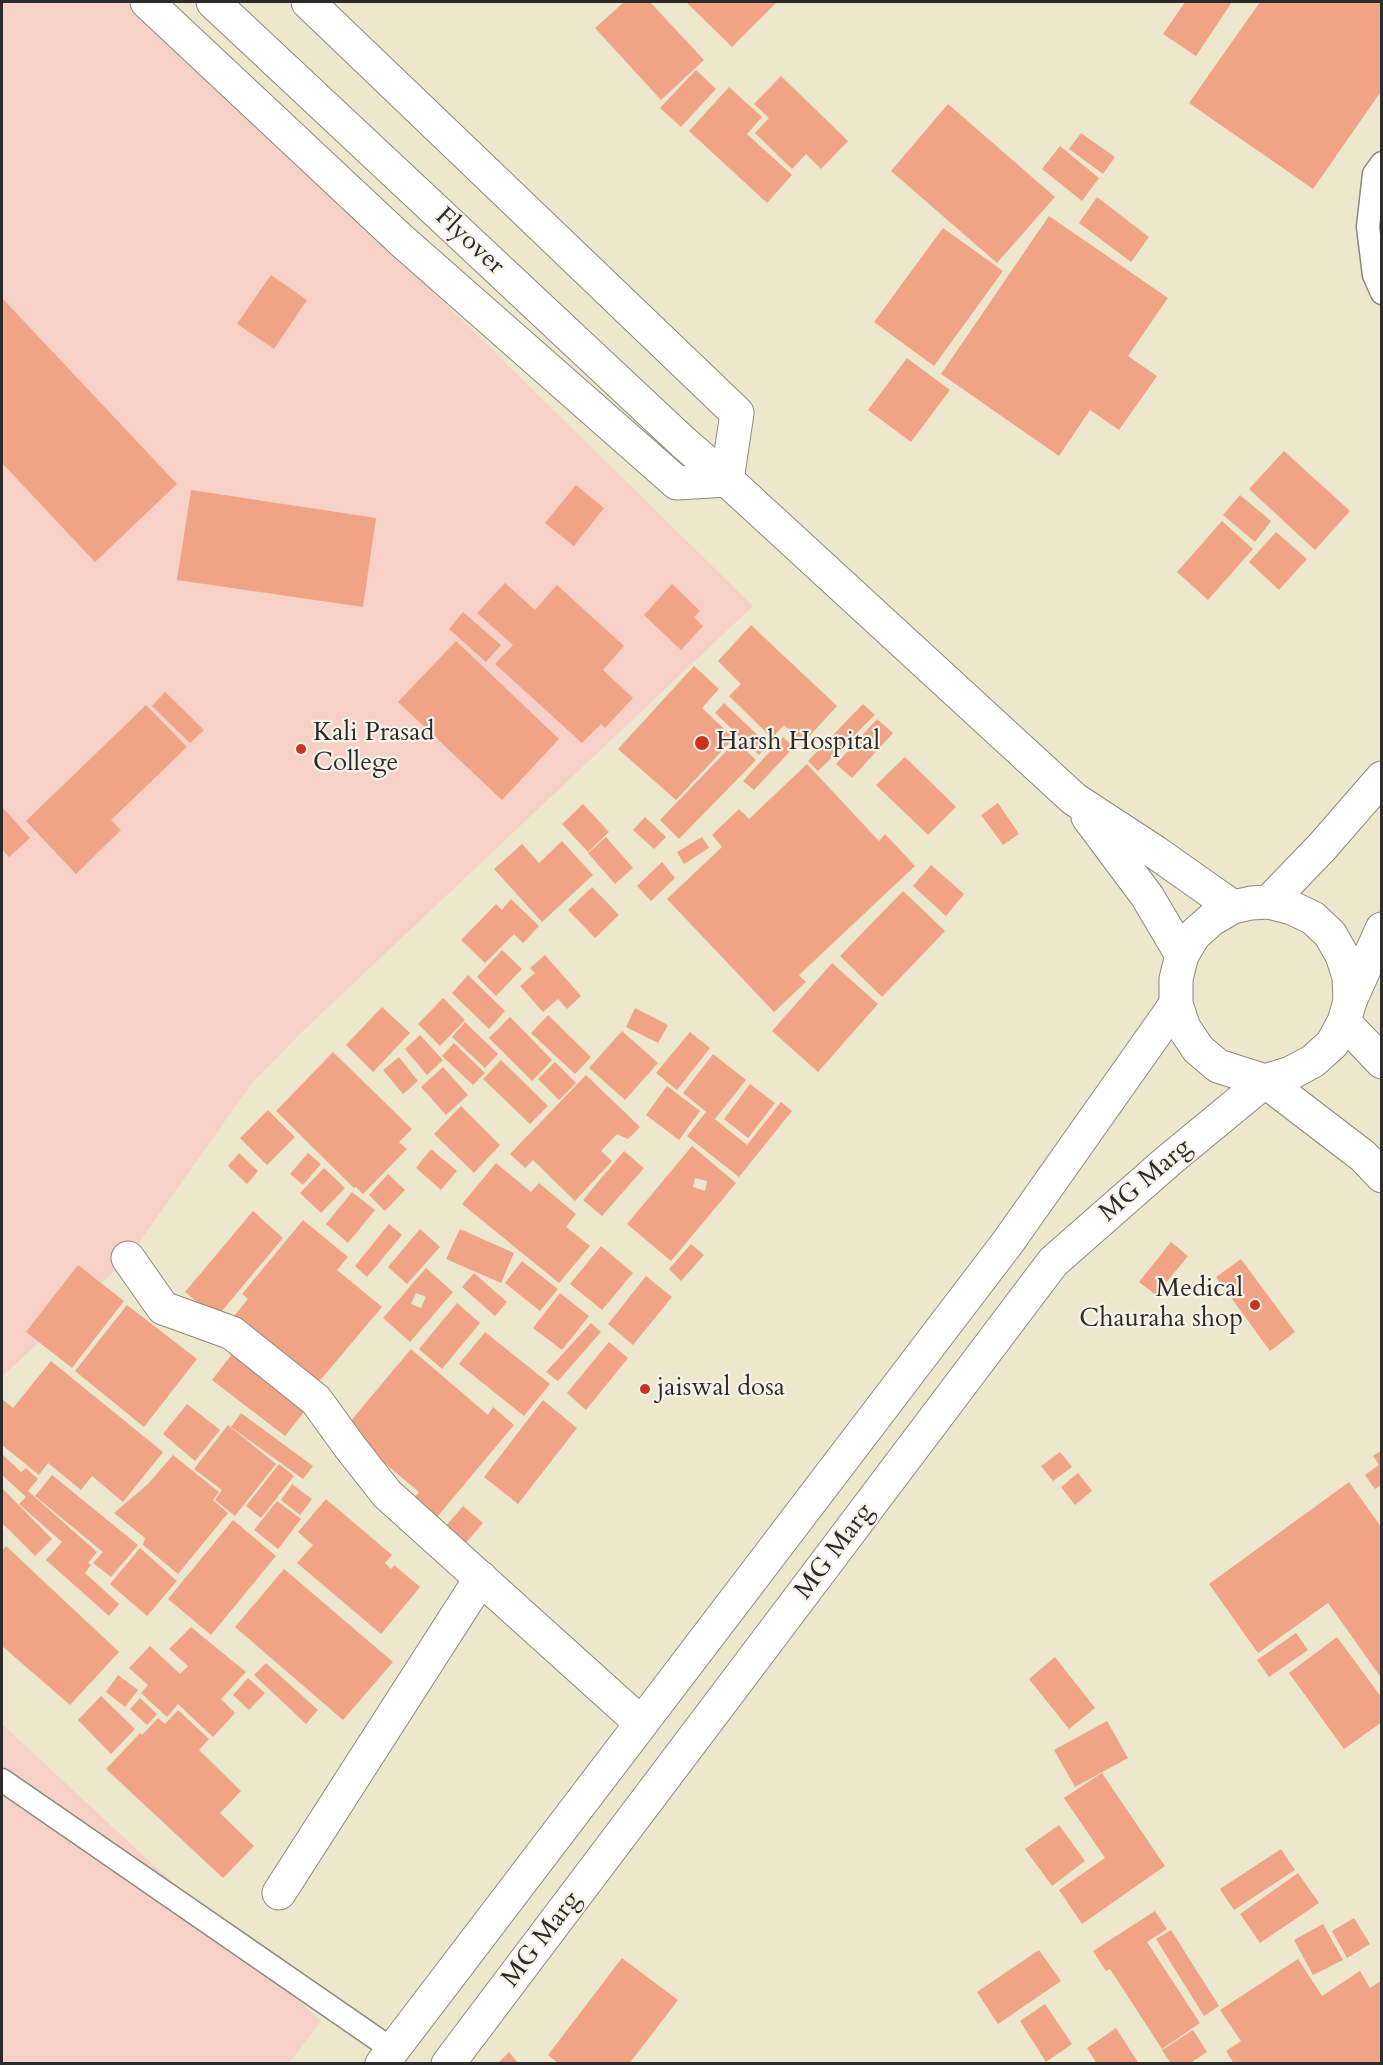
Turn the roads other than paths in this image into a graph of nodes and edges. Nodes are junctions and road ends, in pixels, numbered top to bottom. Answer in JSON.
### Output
{"nodes":[{"id":1,"x":147,"y":2,"type":"edge"},
{"id":2,"x":213,"y":2,"type":"edge"},
{"id":3,"x":308,"y":2,"type":"edge"},
{"id":4,"x":1382,"y":163,"type":"edge"},
{"id":5,"x":1382,"y":293,"type":"edge"},
{"id":6,"x":727,"y":480,"type":"junction"},
{"id":7,"x":1382,"y":778,"type":"edge"},
{"id":8,"x":1074,"y":799,"type":"junction"},
{"id":9,"x":1269,"y":902,"type":"junction"},
{"id":10,"x":1233,"y":907,"type":"junction"},
{"id":11,"x":1382,"y":929,"type":"edge"},
{"id":12,"x":1182,"y":955,"type":"junction"},
{"id":13,"x":1176,"y":1004,"type":"junction"},
{"id":14,"x":1347,"y":1012,"type":"junction"},
{"id":15,"x":1382,"y":1062,"type":"edge"},
{"id":16,"x":1265,"y":1081,"type":"junction"},
{"id":17,"x":1382,"y":1176,"type":"edge"},
{"id":18,"x":128,"y":1258,"type":"dead end"},
{"id":19,"x":481,"y":1578,"type":"junction"},
{"id":20,"x":641,"y":1724,"type":"junction"},
{"id":21,"x":2,"y":1780,"type":"edge"},
{"id":22,"x":279,"y":1893,"type":"dead end"},
{"id":23,"x":387,"y":2057,"type":"edge"},
{"id":24,"x":448,"y":2064,"type":"edge"}],
"edges":[{"from":1,"to":6,"type":"main road"},
{"from":2,"to":6,"type":"main road","name":"Flyover"},
{"from":3,"to":6,"type":"main road"},
{"from":4,"to":5,"type":"lane"},
{"from":6,"to":8,"type":"main road","name":"Flyover"},
{"from":7,"to":9,"type":"main road"},
{"from":8,"to":10,"type":"main road"},
{"from":8,"to":12,"type":"main road"},
{"from":9,"to":10,"type":"main road"},
{"from":9,"to":14,"type":"main road"},
{"from":10,"to":12,"type":"main road"},
{"from":11,"to":14,"type":"main road"},
{"from":12,"to":13,"type":"main road"},
{"from":13,"to":16,"type":"main road"},
{"from":13,"to":20,"type":"main road"},
{"from":14,"to":15,"type":"main road"},
{"from":14,"to":16,"type":"main road"},
{"from":16,"to":17,"type":"main road"},
{"from":16,"to":24,"type":"main road","name":"MG Marg"},
{"from":18,"to":19,"type":"main road"},
{"from":19,"to":20,"type":"main road"},
{"from":19,"to":22,"type":"main road"},
{"from":20,"to":23,"type":"main road"},
{"from":21,"to":23,"type":"lane"}]}
